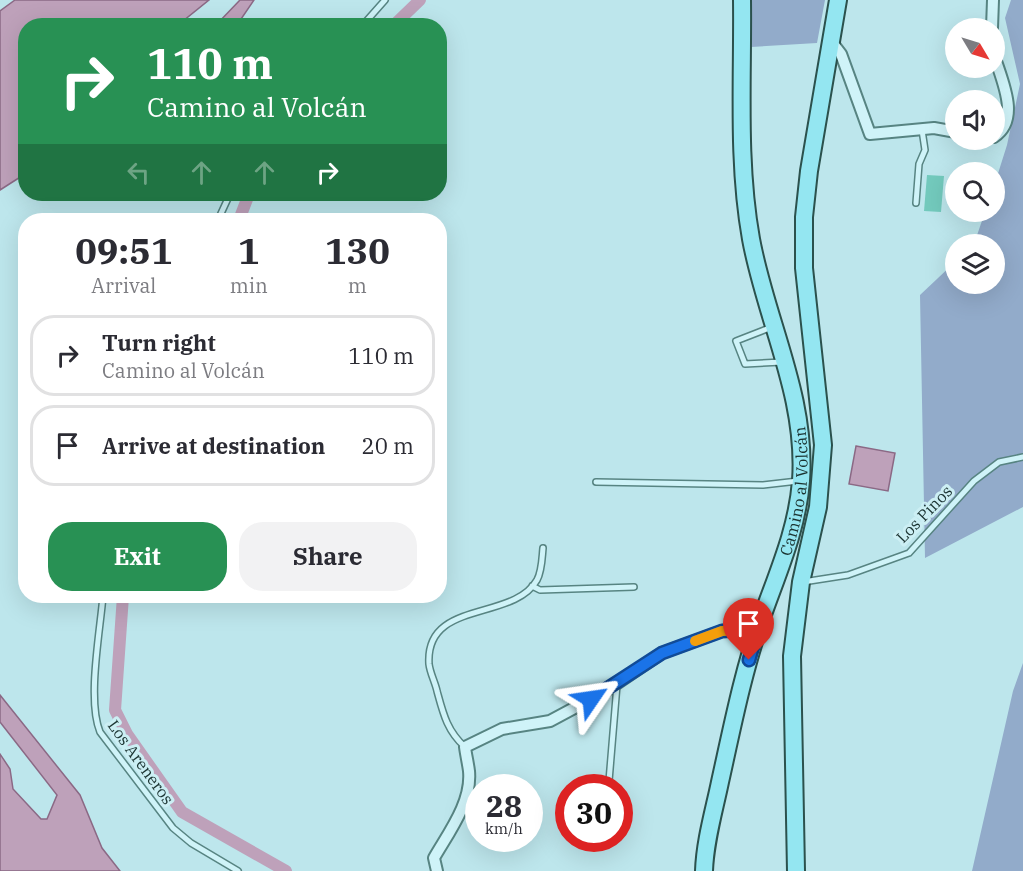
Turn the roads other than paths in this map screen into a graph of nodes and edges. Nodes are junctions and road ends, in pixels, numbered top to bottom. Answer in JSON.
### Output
{"nodes":[{"id":1,"x":385,"y":0,"type":"edge"},
{"id":2,"x":742,"y":0,"type":"edge"},
{"id":3,"x":838,"y":0,"type":"edge"},
{"id":4,"x":993,"y":0,"type":"edge"},
{"id":5,"x":369,"y":18,"type":"edge"},
{"id":6,"x":992,"y":18,"type":"edge"},
{"id":7,"x":831,"y":41,"type":"junction"},
{"id":8,"x":1005,"y":94,"type":"edge"},
{"id":9,"x":1005,"y":127,"type":"edge"},
{"id":10,"x":922,"y":129,"type":"junction"},
{"id":11,"x":945,"y":131,"type":"edge"},
{"id":12,"x":916,"y":203,"type":"dead end"},
{"id":13,"x":773,"y":326,"type":"junction"},
{"id":14,"x":786,"y":363,"type":"junction"},
{"id":15,"x":1023,"y":457,"type":"edge"},
{"id":16,"x":801,"y":480,"type":"junction"},
{"id":17,"x":596,"y":482,"type":"dead end"},
{"id":18,"x":543,"y":548,"type":"dead end"},
{"id":19,"x":801,"y":582,"type":"junction"},
{"id":20,"x":532,"y":586,"type":"junction"},
{"id":21,"x":634,"y":587,"type":"dead end"},
{"id":22,"x":102,"y":603,"type":"edge"},
{"id":23,"x":761,"y":620,"type":"junction"},
{"id":24,"x":617,"y":683,"type":"junction"},
{"id":25,"x":465,"y":747,"type":"junction"},
{"id":26,"x":610,"y":774,"type":"edge"},
{"id":27,"x":238,"y":871,"type":"edge"},
{"id":28,"x":437,"y":871,"type":"edge"},
{"id":29,"x":704,"y":871,"type":"edge"},
{"id":30,"x":796,"y":871,"type":"edge"}],
"edges":[{"from":1,"to":5,"type":"lane"},
{"from":2,"to":13,"type":"main road","name":"Camino al Volcán"},
{"from":3,"to":7,"type":"main road","name":"Camino al Volcán"},
{"from":4,"to":6,"type":"street"},
{"from":7,"to":10,"type":"street"},
{"from":7,"to":19,"type":"main road","name":"Camino al Volcán"},
{"from":8,"to":9,"type":"street"},
{"from":10,"to":11,"type":"street"},
{"from":10,"to":12,"type":"lane"},
{"from":13,"to":14,"type":"main road","name":"Camino al Volcán"},
{"from":13,"to":14,"type":"lane"},
{"from":14,"to":16,"type":"main road","name":"Camino al Volcán"},
{"from":15,"to":19,"type":"lane","name":"Los Pinos"},
{"from":16,"to":17,"type":"lane"},
{"from":16,"to":23,"type":"main road","name":"Camino al Volcán"},
{"from":18,"to":20,"type":"lane"},
{"from":19,"to":30,"type":"main road","name":"Camino al Volcán"},
{"from":20,"to":21,"type":"lane"},
{"from":20,"to":25,"type":"lane"},
{"from":22,"to":27,"type":"lane","name":"Los Areneros"},
{"from":23,"to":24,"type":"street"},
{"from":23,"to":29,"type":"main road","name":"Camino al Volcán"},
{"from":24,"to":25,"type":"street"},
{"from":24,"to":26,"type":"lane"},
{"from":25,"to":28,"type":"street"}]}
